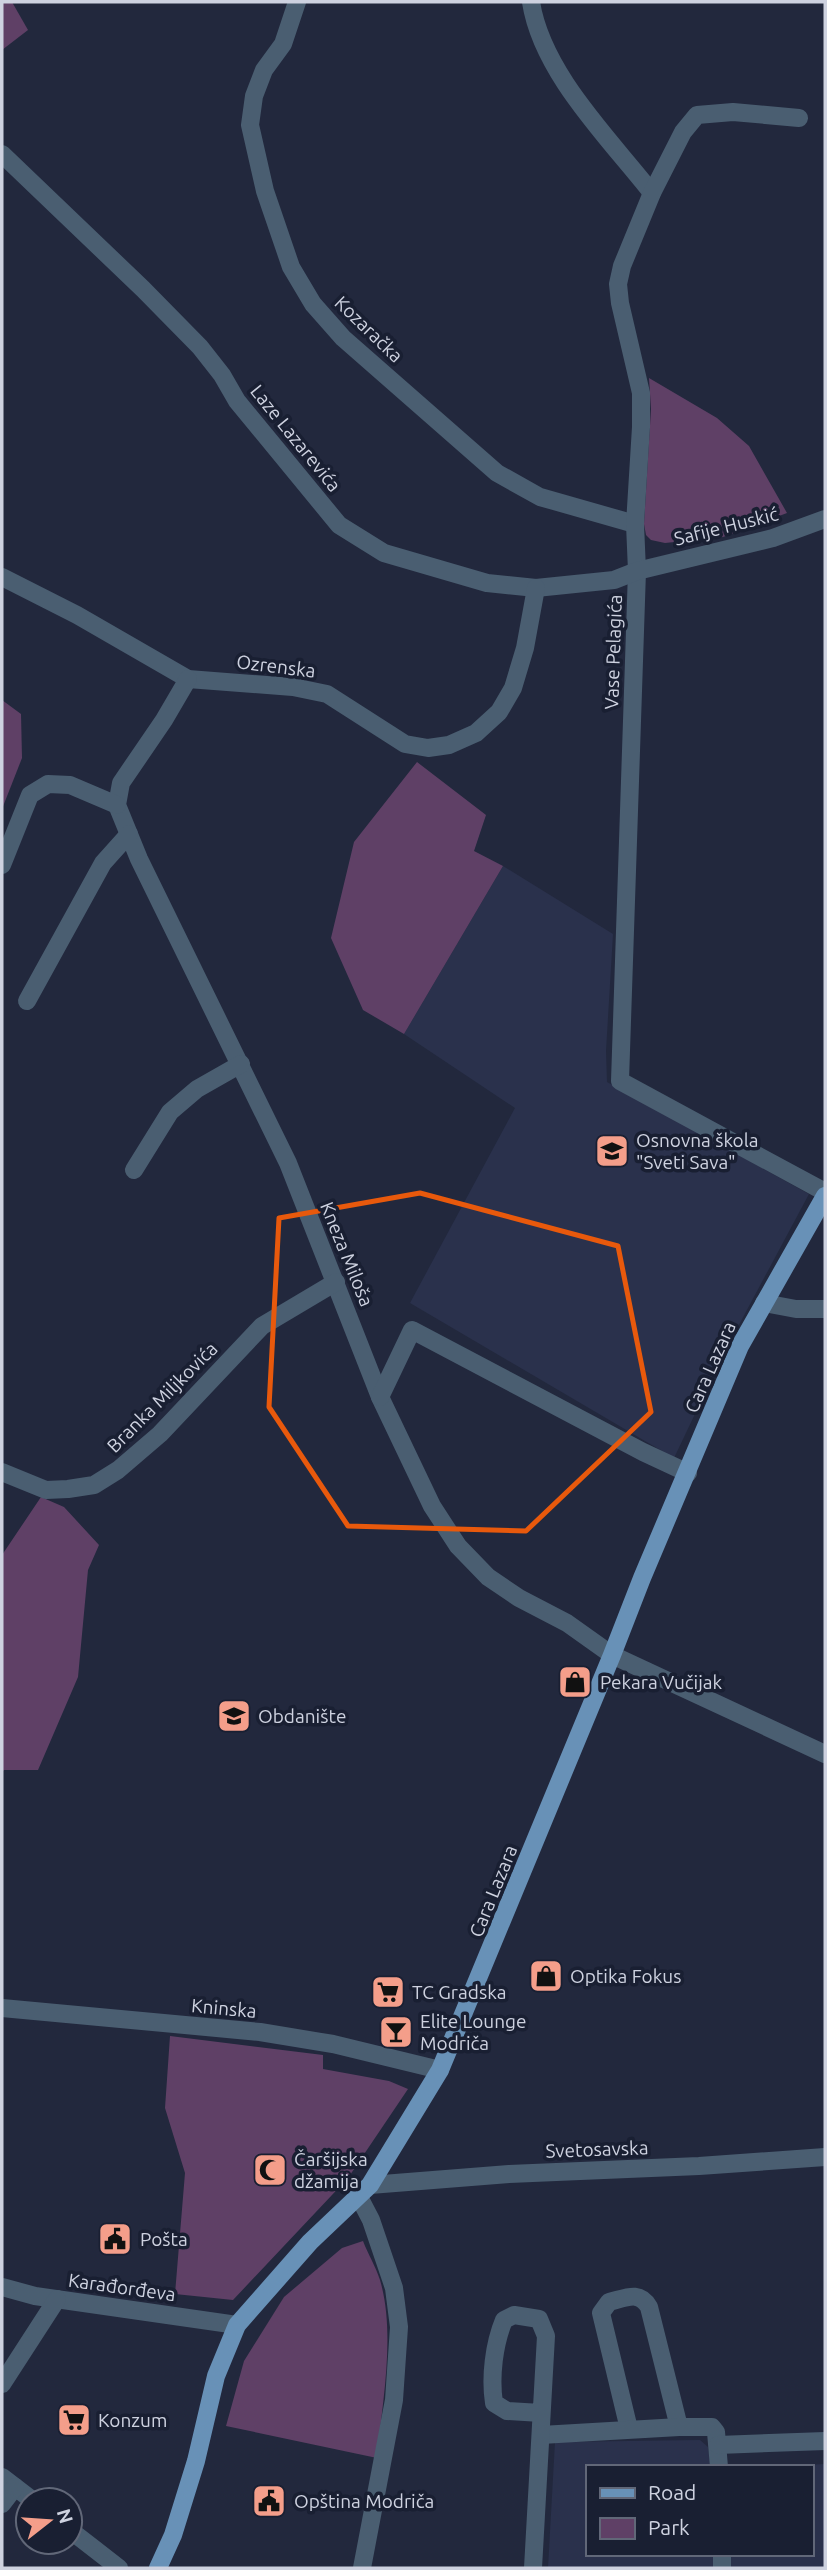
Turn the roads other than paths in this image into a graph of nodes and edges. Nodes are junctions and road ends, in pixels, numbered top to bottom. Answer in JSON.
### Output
{"nodes":[{"id":1,"x":297,"y":2,"type":"edge"},
{"id":2,"x":531,"y":2,"type":"edge"},
{"id":3,"x":799,"y":118,"type":"dead end"},
{"id":4,"x":2,"y":154,"type":"edge"},
{"id":5,"x":652,"y":193,"type":"junction"},
{"id":6,"x":825,"y":519,"type":"edge"},
{"id":7,"x":635,"y":524,"type":"junction"},
{"id":8,"x":637,"y":571,"type":"junction"},
{"id":9,"x":2,"y":577,"type":"edge"},
{"id":10,"x":536,"y":588,"type":"junction"},
{"id":11,"x":188,"y":679,"type":"junction"},
{"id":12,"x":117,"y":805,"type":"junction"},
{"id":13,"x":129,"y":834,"type":"junction"},
{"id":14,"x":2,"y":865,"type":"edge"},
{"id":15,"x":27,"y":1000,"type":"dead end"},
{"id":16,"x":241,"y":1064,"type":"junction"},
{"id":17,"x":134,"y":1170,"type":"dead end"},
{"id":18,"x":825,"y":1194,"type":"edge"},
{"id":19,"x":336,"y":1282,"type":"junction"},
{"id":20,"x":764,"y":1303,"type":"junction"},
{"id":21,"x":825,"y":1309,"type":"edge"},
{"id":22,"x":380,"y":1397,"type":"junction"},
{"id":23,"x":2,"y":1472,"type":"edge"},
{"id":24,"x":688,"y":1473,"type":"junction"},
{"id":25,"x":612,"y":1655,"type":"junction"},
{"id":26,"x":825,"y":1754,"type":"edge"},
{"id":27,"x":2,"y":2008,"type":"edge"},
{"id":28,"x":440,"y":2070,"type":"junction"},
{"id":29,"x":825,"y":2157,"type":"edge"},
{"id":30,"x":365,"y":2191,"type":"junction"},
{"id":31,"x":2,"y":2287,"type":"edge"},
{"id":32,"x":57,"y":2299,"type":"junction"},
{"id":33,"x":237,"y":2325,"type":"junction"},
{"id":34,"x":2,"y":2384,"type":"edge"},
{"id":35,"x":541,"y":2413,"type":"junction"},
{"id":36,"x":679,"y":2427,"type":"junction"},
{"id":37,"x":629,"y":2429,"type":"junction"},
{"id":38,"x":541,"y":2435,"type":"junction"},
{"id":39,"x":825,"y":2441,"type":"edge"},
{"id":40,"x":718,"y":2445,"type":"junction"},
{"id":41,"x":719,"y":2465,"type":"edge"},
{"id":42,"x":8,"y":2482,"type":"edge"},
{"id":43,"x":2,"y":2504,"type":"edge"},
{"id":44,"x":84,"y":2541,"type":"edge"},
{"id":45,"x":120,"y":2568,"type":"edge"},
{"id":46,"x":158,"y":2568,"type":"edge"},
{"id":47,"x":362,"y":2568,"type":"edge"},
{"id":48,"x":533,"y":2568,"type":"edge"}],
"edges":[{"from":1,"to":7,"type":"street","name":"Kozaračka"},
{"from":2,"to":5,"type":"street"},
{"from":3,"to":5,"type":"street","name":"Vase Pelagića"},
{"from":4,"to":10,"type":"street","name":"Laze Lazarevića"},
{"from":5,"to":7,"type":"street","name":"Vase Pelagića"},
{"from":6,"to":8,"type":"street","name":"Safije Huskić"},
{"from":7,"to":8,"type":"street","name":"Vase Pelagića"},
{"from":8,"to":10,"type":"street","name":"Laze Lazarevića"},
{"from":8,"to":18,"type":"street","name":"Vase Pelagića"},
{"from":9,"to":11,"type":"street","name":"Ozrenska"},
{"from":10,"to":11,"type":"street","name":"Ozrenska"},
{"from":11,"to":12,"type":"street"},
{"from":12,"to":13,"type":"street","name":"Kneza Miloša"},
{"from":12,"to":14,"type":"street"},
{"from":13,"to":15,"type":"street"},
{"from":13,"to":16,"type":"street","name":"Kneza Miloša"},
{"from":16,"to":17,"type":"street"},
{"from":16,"to":19,"type":"street","name":"Kneza Miloša"},
{"from":18,"to":20,"type":"main road","name":"Cara Lazara"},
{"from":19,"to":22,"type":"street","name":"Kneza Miloša"},
{"from":19,"to":23,"type":"street","name":"Branka Miljkovića"},
{"from":20,"to":21,"type":"street"},
{"from":20,"to":24,"type":"main road","name":"Cara Lazara"},
{"from":22,"to":24,"type":"street"},
{"from":22,"to":25,"type":"street","name":"Kneza Miloša"},
{"from":24,"to":25,"type":"main road","name":"Cara Lazara"},
{"from":25,"to":26,"type":"street","name":"Kneza Miloša"},
{"from":25,"to":28,"type":"main road","name":"Cara Lazara"},
{"from":27,"to":28,"type":"street","name":"Kninska"},
{"from":28,"to":30,"type":"main road","name":"Cara Lazara"},
{"from":29,"to":30,"type":"street","name":"Svetosavska"},
{"from":30,"to":33,"type":"main road","name":"Cara Lazara"},
{"from":30,"to":47,"type":"street"},
{"from":31,"to":32,"type":"street","name":"Karađorđeva"},
{"from":32,"to":33,"type":"street","name":"Karađorđeva"},
{"from":32,"to":34,"type":"street"},
{"from":33,"to":46,"type":"main road","name":"Cara Lazara"},
{"from":35,"to":35,"type":"street"},
{"from":35,"to":38,"type":"street"},
{"from":36,"to":37,"type":"street"},
{"from":36,"to":37,"type":"street"},
{"from":36,"to":40,"type":"street"},
{"from":37,"to":38,"type":"street"},
{"from":38,"to":48,"type":"street"},
{"from":39,"to":40,"type":"street"},
{"from":40,"to":41,"type":"street"},
{"from":42,"to":43,"type":"street"},
{"from":44,"to":45,"type":"street"}]}
